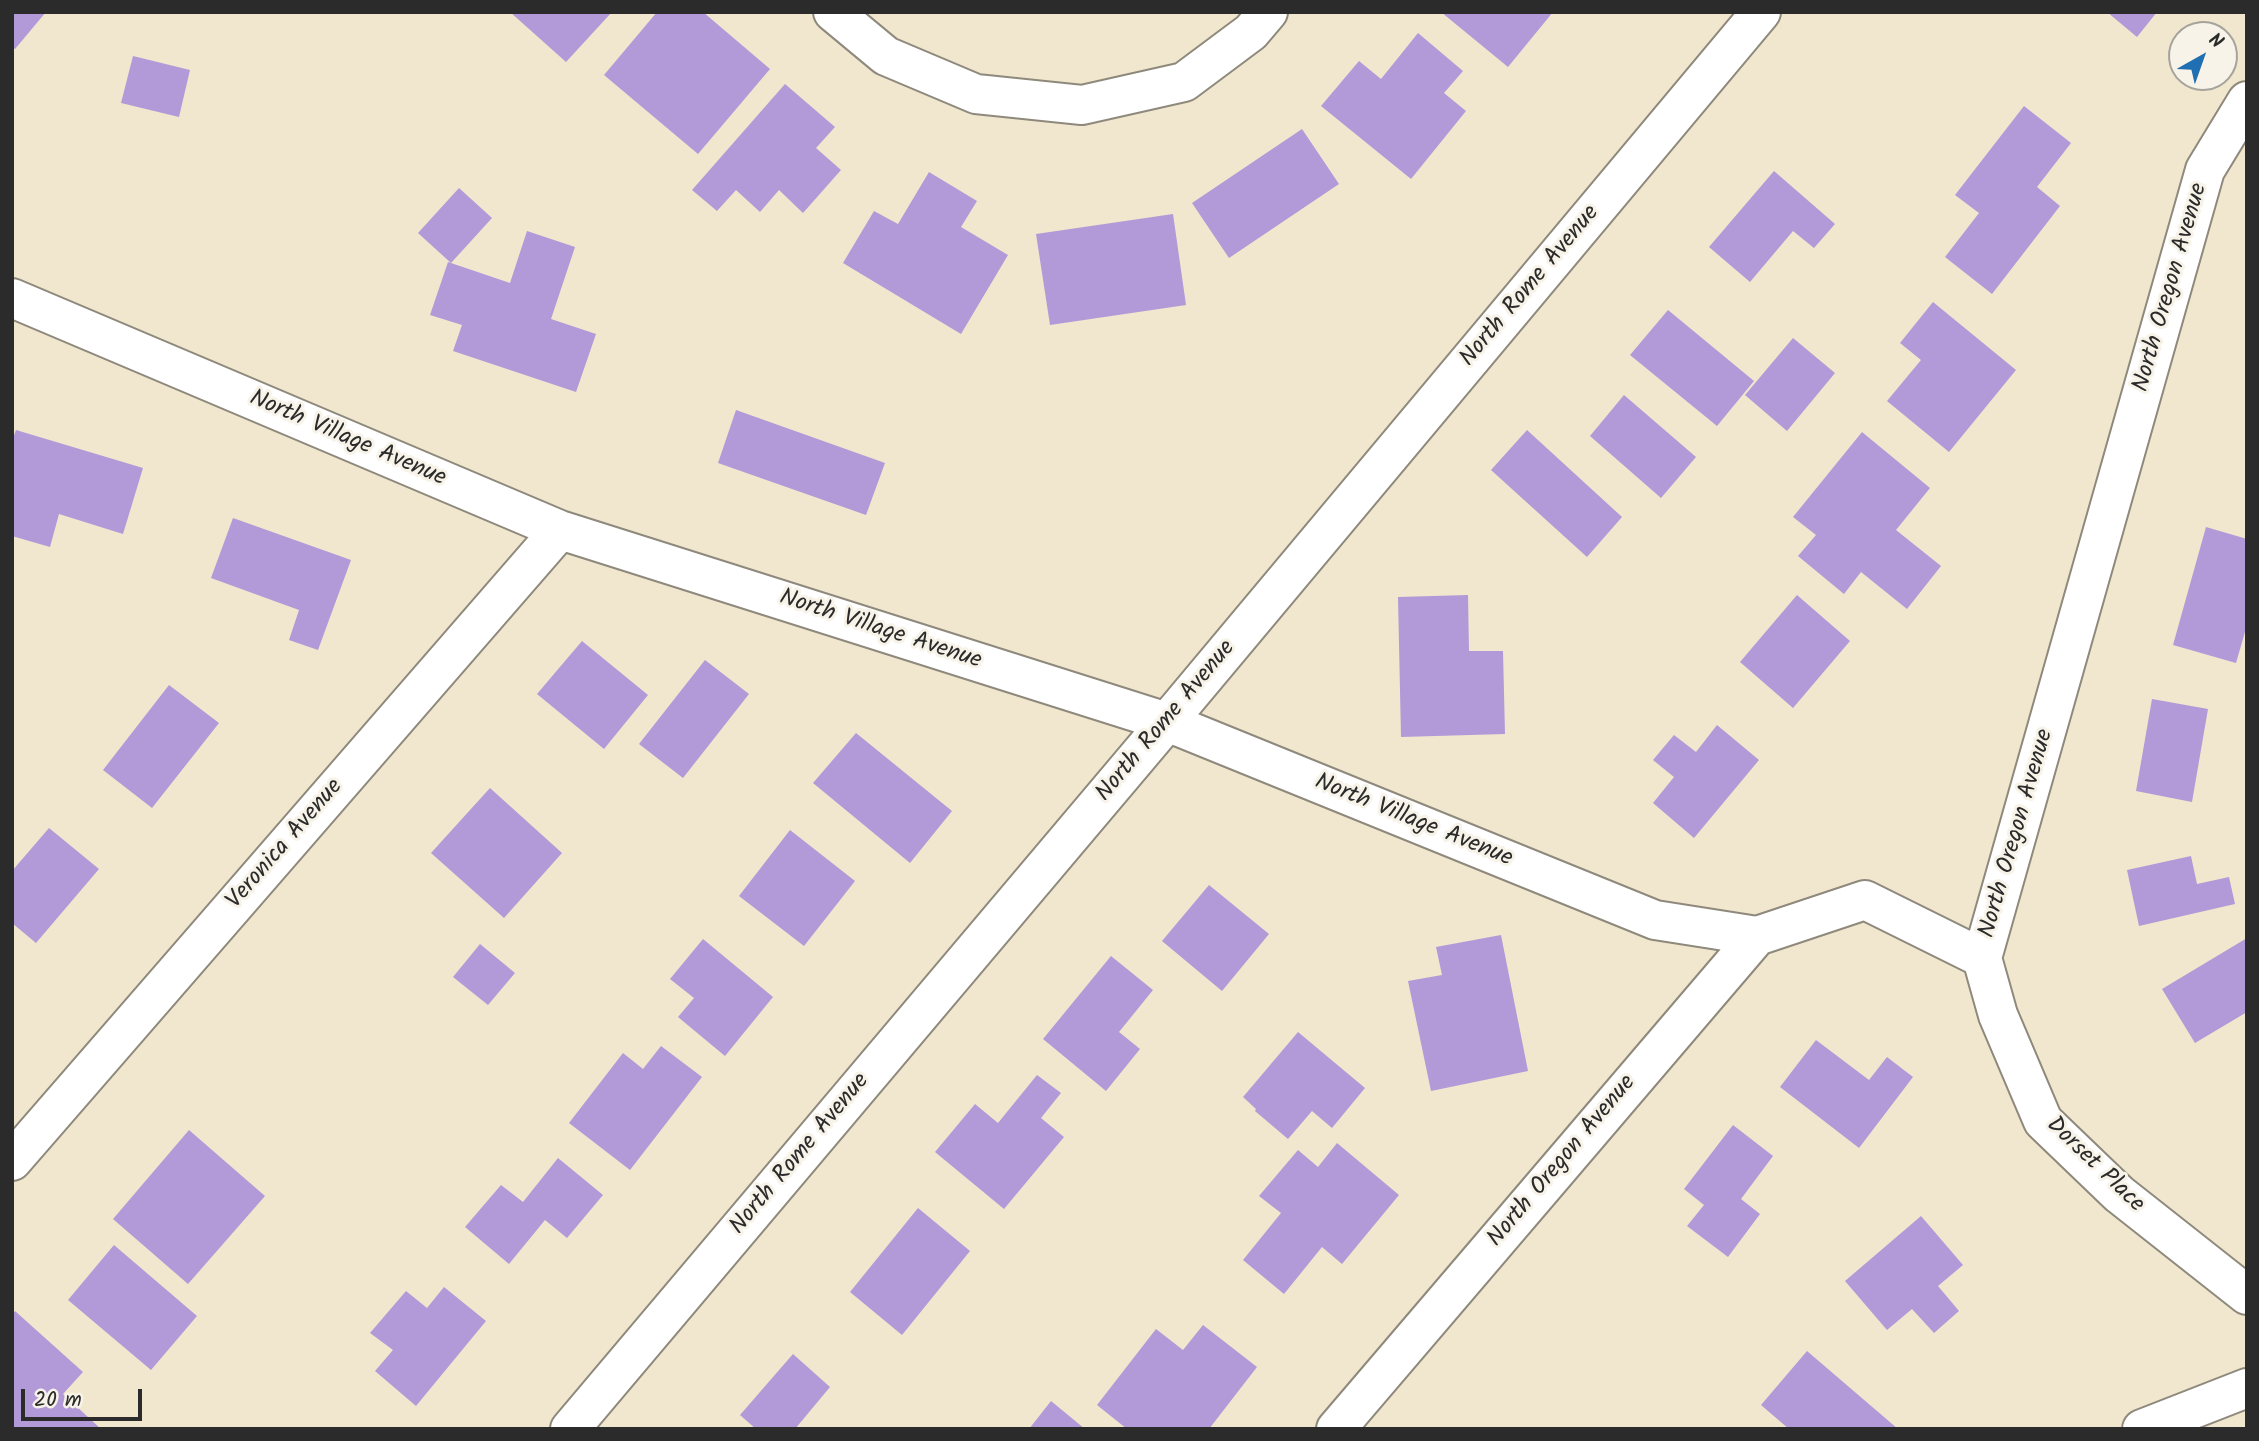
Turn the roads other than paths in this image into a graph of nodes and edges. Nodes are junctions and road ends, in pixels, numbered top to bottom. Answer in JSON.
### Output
{"nodes":[{"id":1,"x":833,"y":12,"type":"edge"},
{"id":2,"x":1268,"y":12,"type":"edge"},
{"id":3,"x":1761,"y":12,"type":"edge"},
{"id":4,"x":2247,"y":101,"type":"edge"},
{"id":5,"x":12,"y":298,"type":"edge"},
{"id":6,"x":560,"y":530,"type":"junction"},
{"id":7,"x":1167,"y":722,"type":"junction"},
{"id":8,"x":1757,"y":936,"type":"junction"},
{"id":9,"x":1982,"y":958,"type":"junction"},
{"id":10,"x":12,"y":1161,"type":"edge"},
{"id":11,"x":2247,"y":1296,"type":"edge"},
{"id":12,"x":2247,"y":1388,"type":"edge"},
{"id":13,"x":570,"y":1429,"type":"edge"},
{"id":14,"x":1336,"y":1429,"type":"edge"},
{"id":15,"x":2142,"y":1429,"type":"edge"}],
"edges":[{"from":1,"to":2,"type":"street"},
{"from":3,"to":7,"type":"street","name":"North Rome Avenue"},
{"from":4,"to":9,"type":"street","name":"North Oregon Avenue"},
{"from":5,"to":6,"type":"street","name":"North Village Avenue"},
{"from":6,"to":7,"type":"street","name":"North Village Avenue"},
{"from":6,"to":10,"type":"street","name":"Veronica Avenue"},
{"from":7,"to":8,"type":"street","name":"North Village Avenue"},
{"from":7,"to":13,"type":"street","name":"North Rome Avenue"},
{"from":8,"to":9,"type":"street","name":"North Oregon Avenue"},
{"from":8,"to":14,"type":"street","name":"North Oregon Avenue"},
{"from":9,"to":11,"type":"street","name":"Dorset Place"},
{"from":12,"to":15,"type":"street"}]}
